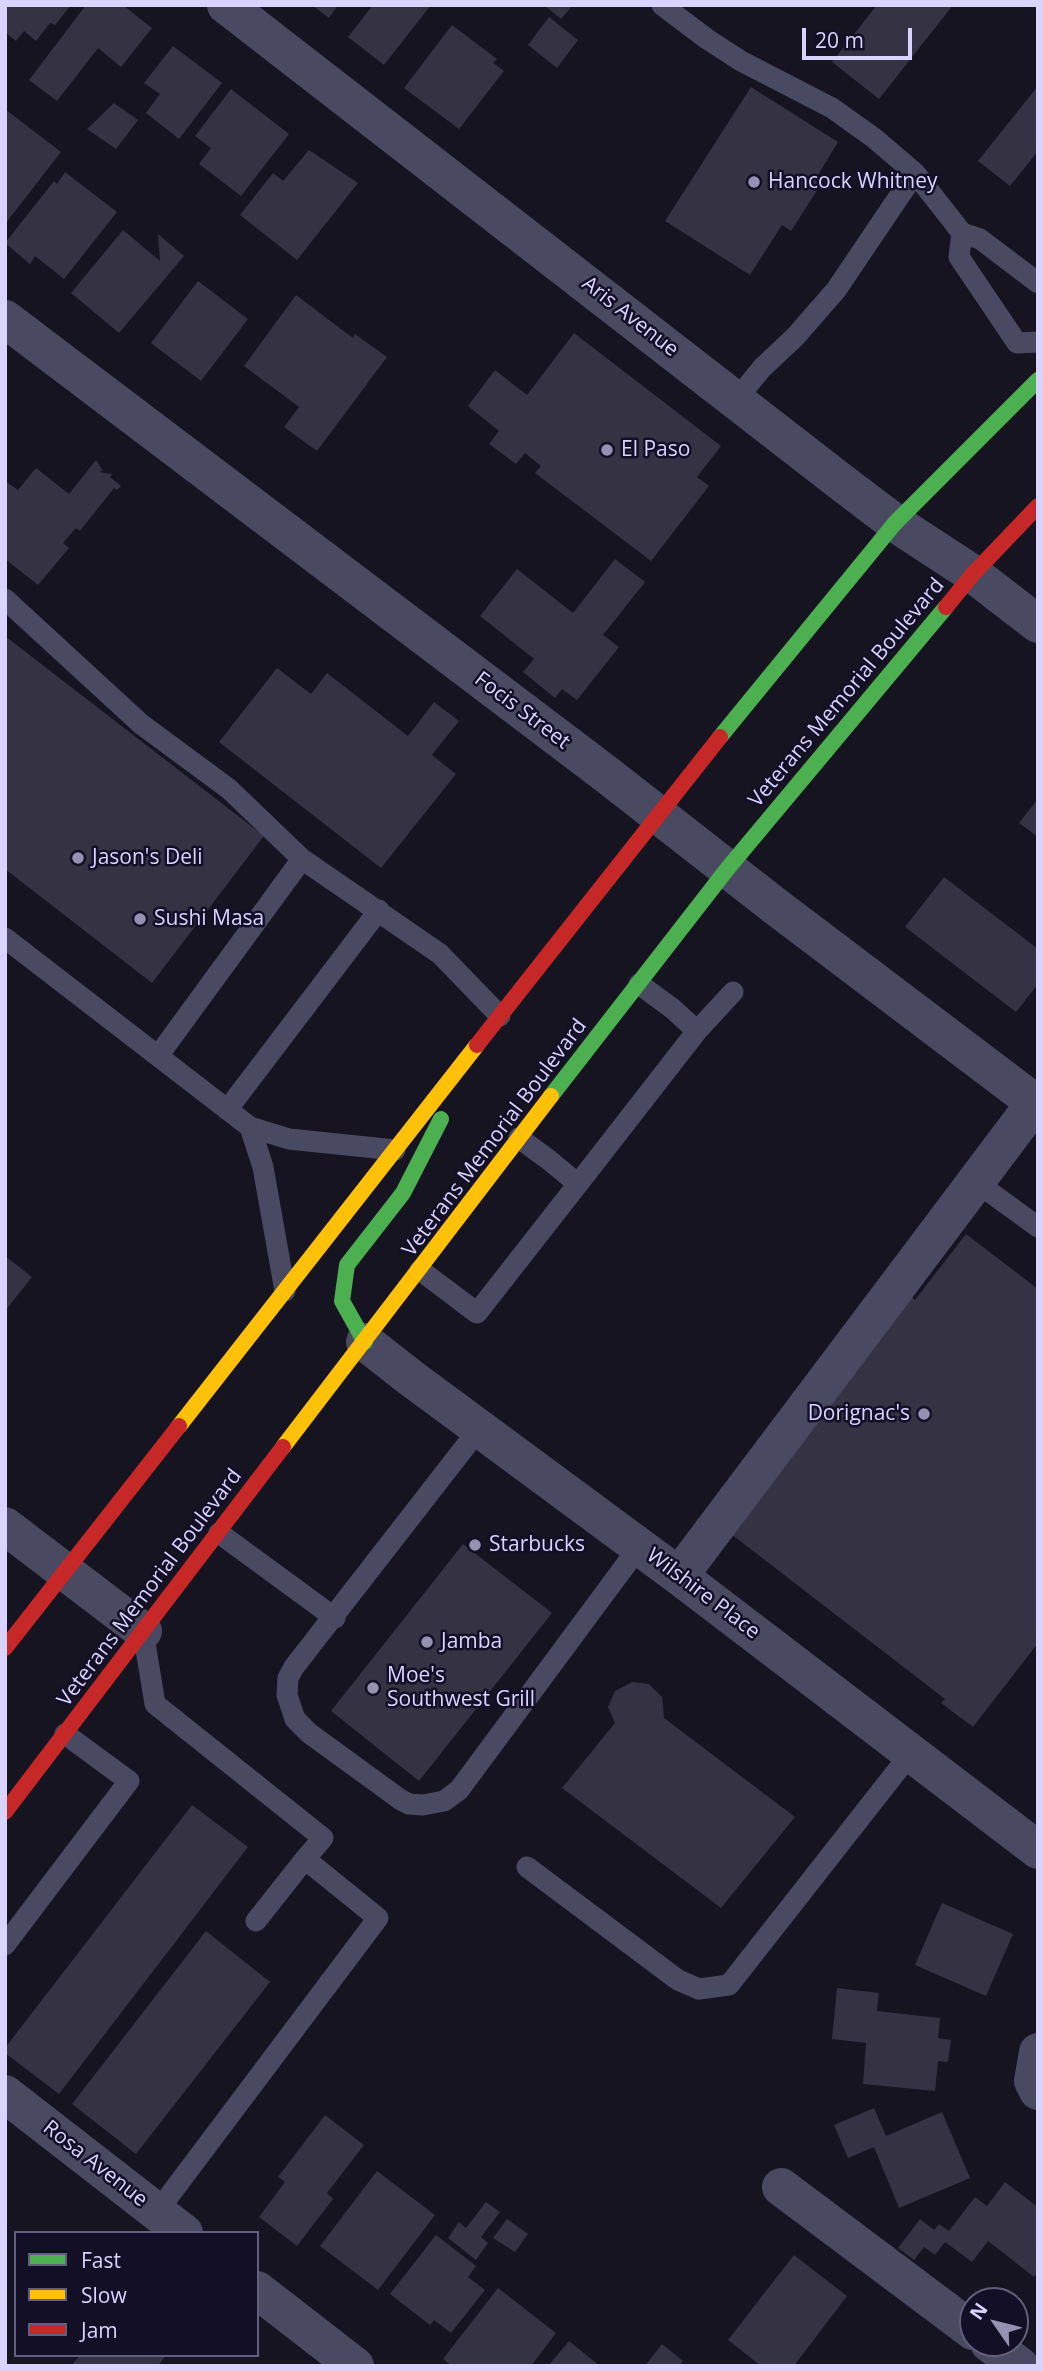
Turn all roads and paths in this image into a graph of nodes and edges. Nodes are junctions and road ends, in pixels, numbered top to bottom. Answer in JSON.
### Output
{"nodes":[{"id":1,"x":226,"y":5,"type":"edge"},
{"id":2,"x":662,"y":5,"type":"edge"},
{"id":3,"x":915,"y":173,"type":"junction"},
{"id":4,"x":962,"y":233,"type":"junction"},
{"id":5,"x":1038,"y":283,"type":"edge"},
{"id":6,"x":5,"y":318,"type":"edge"},
{"id":7,"x":1038,"y":342,"type":"edge"},
{"id":8,"x":1038,"y":380,"type":"edge"},
{"id":9,"x":736,"y":400,"type":"junction"},
{"id":10,"x":1038,"y":506,"type":"edge"},
{"id":11,"x":895,"y":523,"type":"junction"},
{"id":12,"x":973,"y":574,"type":"junction"},
{"id":13,"x":5,"y":599,"type":"edge"},
{"id":14,"x":1038,"y":624,"type":"edge"},
{"id":15,"x":658,"y":814,"type":"junction"},
{"id":16,"x":302,"y":859,"type":"junction"},
{"id":17,"x":728,"y":868,"type":"junction"},
{"id":18,"x":379,"y":910,"type":"junction"},
{"id":19,"x":5,"y":938,"type":"edge"},
{"id":20,"x":639,"y":984,"type":"junction"},
{"id":21,"x":733,"y":992,"type":"dead end"},
{"id":22,"x":500,"y":1016,"type":"junction"},
{"id":23,"x":697,"y":1031,"type":"junction"},
{"id":24,"x":484,"y":1036,"type":"junction"},
{"id":25,"x":158,"y":1056,"type":"junction"},
{"id":26,"x":1036,"y":1104,"type":"edge"},
{"id":27,"x":227,"y":1110,"type":"junction"},
{"id":28,"x":250,"y":1127,"type":"junction"},
{"id":29,"x":519,"y":1139,"type":"junction"},
{"id":30,"x":395,"y":1150,"type":"junction"},
{"id":31,"x":976,"y":1182,"type":"junction"},
{"id":32,"x":578,"y":1184,"type":"junction"},
{"id":33,"x":1038,"y":1227,"type":"edge"},
{"id":34,"x":420,"y":1270,"type":"junction"},
{"id":35,"x":285,"y":1291,"type":"junction"},
{"id":36,"x":365,"y":1342,"type":"junction"},
{"id":37,"x":480,"y":1429,"type":"junction"},
{"id":38,"x":5,"y":1526,"type":"edge"},
{"id":39,"x":219,"y":1533,"type":"junction"},
{"id":40,"x":639,"y":1547,"type":"junction"},
{"id":41,"x":65,"y":1572,"type":"junction"},
{"id":42,"x":679,"y":1576,"type":"junction"},
{"id":43,"x":335,"y":1618,"type":"junction"},
{"id":44,"x":143,"y":1631,"type":"junction"},
{"id":45,"x":5,"y":1648,"type":"edge"},
{"id":46,"x":65,"y":1734,"type":"junction"},
{"id":47,"x":911,"y":1753,"type":"junction"},
{"id":48,"x":5,"y":1812,"type":"edge"},
{"id":49,"x":1038,"y":1850,"type":"edge"},
{"id":50,"x":305,"y":1859,"type":"junction"},
{"id":51,"x":527,"y":1867,"type":"dead end"},
{"id":52,"x":256,"y":1921,"type":"dead end"},
{"id":53,"x":5,"y":1945,"type":"edge"},
{"id":54,"x":5,"y":2094,"type":"edge"},
{"id":55,"x":781,"y":2187,"type":"dead end"},
{"id":56,"x":170,"y":2222,"type":"edge"},
{"id":57,"x":259,"y":2292,"type":"edge"},
{"id":58,"x":959,"y":2320,"type":"edge"},
{"id":59,"x":355,"y":2366,"type":"edge"}],
"edges":[{"from":1,"to":9,"type":"street","name":"Aris Avenue"},
{"from":2,"to":3,"type":"lane"},
{"from":3,"to":4,"type":"lane"},
{"from":3,"to":9,"type":"lane"},
{"from":4,"to":5,"type":"lane"},
{"from":4,"to":7,"type":"lane"},
{"from":6,"to":15,"type":"street","name":"Focis Street"},
{"from":8,"to":11,"type":"main road"},
{"from":9,"to":11,"type":"street","name":"Aris Avenue"},
{"from":10,"to":12,"type":"main road","name":"Veterans Memorial Boulevard"},
{"from":11,"to":12,"type":"street","name":"Aris Avenue"},
{"from":11,"to":15,"type":"main road"},
{"from":12,"to":14,"type":"street","name":"Aris Avenue"},
{"from":12,"to":17,"type":"main road","name":"Veterans Memorial Boulevard"},
{"from":13,"to":16,"type":"lane"},
{"from":15,"to":17,"type":"street","name":"Focis Street"},
{"from":15,"to":22,"type":"main road"},
{"from":16,"to":18,"type":"lane"},
{"from":16,"to":25,"type":"lane"},
{"from":17,"to":20,"type":"main road","name":"Veterans Memorial Boulevard"},
{"from":17,"to":26,"type":"street","name":"Focis Street"},
{"from":18,"to":22,"type":"lane"},
{"from":18,"to":27,"type":"lane"},
{"from":19,"to":25,"type":"lane"},
{"from":20,"to":23,"type":"lane"},
{"from":20,"to":29,"type":"main road","name":"Veterans Memorial Boulevard"},
{"from":21,"to":23,"type":"lane"},
{"from":22,"to":24,"type":"main road"},
{"from":23,"to":32,"type":"lane"},
{"from":24,"to":30,"type":"main road"},
{"from":24,"to":36,"type":"main road"},
{"from":25,"to":27,"type":"lane"},
{"from":26,"to":31,"type":"street"},
{"from":27,"to":28,"type":"lane"},
{"from":28,"to":30,"type":"lane"},
{"from":28,"to":35,"type":"lane"},
{"from":29,"to":32,"type":"lane"},
{"from":29,"to":34,"type":"main road","name":"Veterans Memorial Boulevard"},
{"from":30,"to":35,"type":"main road"},
{"from":31,"to":33,"type":"lane"},
{"from":31,"to":42,"type":"street"},
{"from":32,"to":34,"type":"lane"},
{"from":34,"to":36,"type":"main road","name":"Veterans Memorial Boulevard"},
{"from":35,"to":41,"type":"main road"},
{"from":36,"to":37,"type":"street","name":"Wilshire Place"},
{"from":36,"to":39,"type":"main road","name":"Veterans Memorial Boulevard"},
{"from":37,"to":40,"type":"street","name":"Wilshire Place"},
{"from":37,"to":43,"type":"lane"},
{"from":38,"to":41,"type":"street"},
{"from":39,"to":43,"type":"lane"},
{"from":39,"to":44,"type":"main road","name":"Veterans Memorial Boulevard"},
{"from":40,"to":42,"type":"street","name":"Wilshire Place"},
{"from":40,"to":43,"type":"lane"},
{"from":41,"to":44,"type":"street"},
{"from":41,"to":45,"type":"main road"},
{"from":42,"to":47,"type":"street","name":"Wilshire Place"},
{"from":44,"to":46,"type":"main road","name":"Veterans Memorial Boulevard"},
{"from":44,"to":50,"type":"lane"},
{"from":46,"to":48,"type":"main road","name":"Veterans Memorial Boulevard"},
{"from":46,"to":53,"type":"lane"},
{"from":47,"to":49,"type":"street","name":"Wilshire Place"},
{"from":47,"to":51,"type":"lane"},
{"from":50,"to":52,"type":"lane"},
{"from":50,"to":56,"type":"lane"},
{"from":54,"to":56,"type":"street","name":"Rosa Avenue"},
{"from":55,"to":58,"type":"street"},
{"from":57,"to":59,"type":"street"}]}
